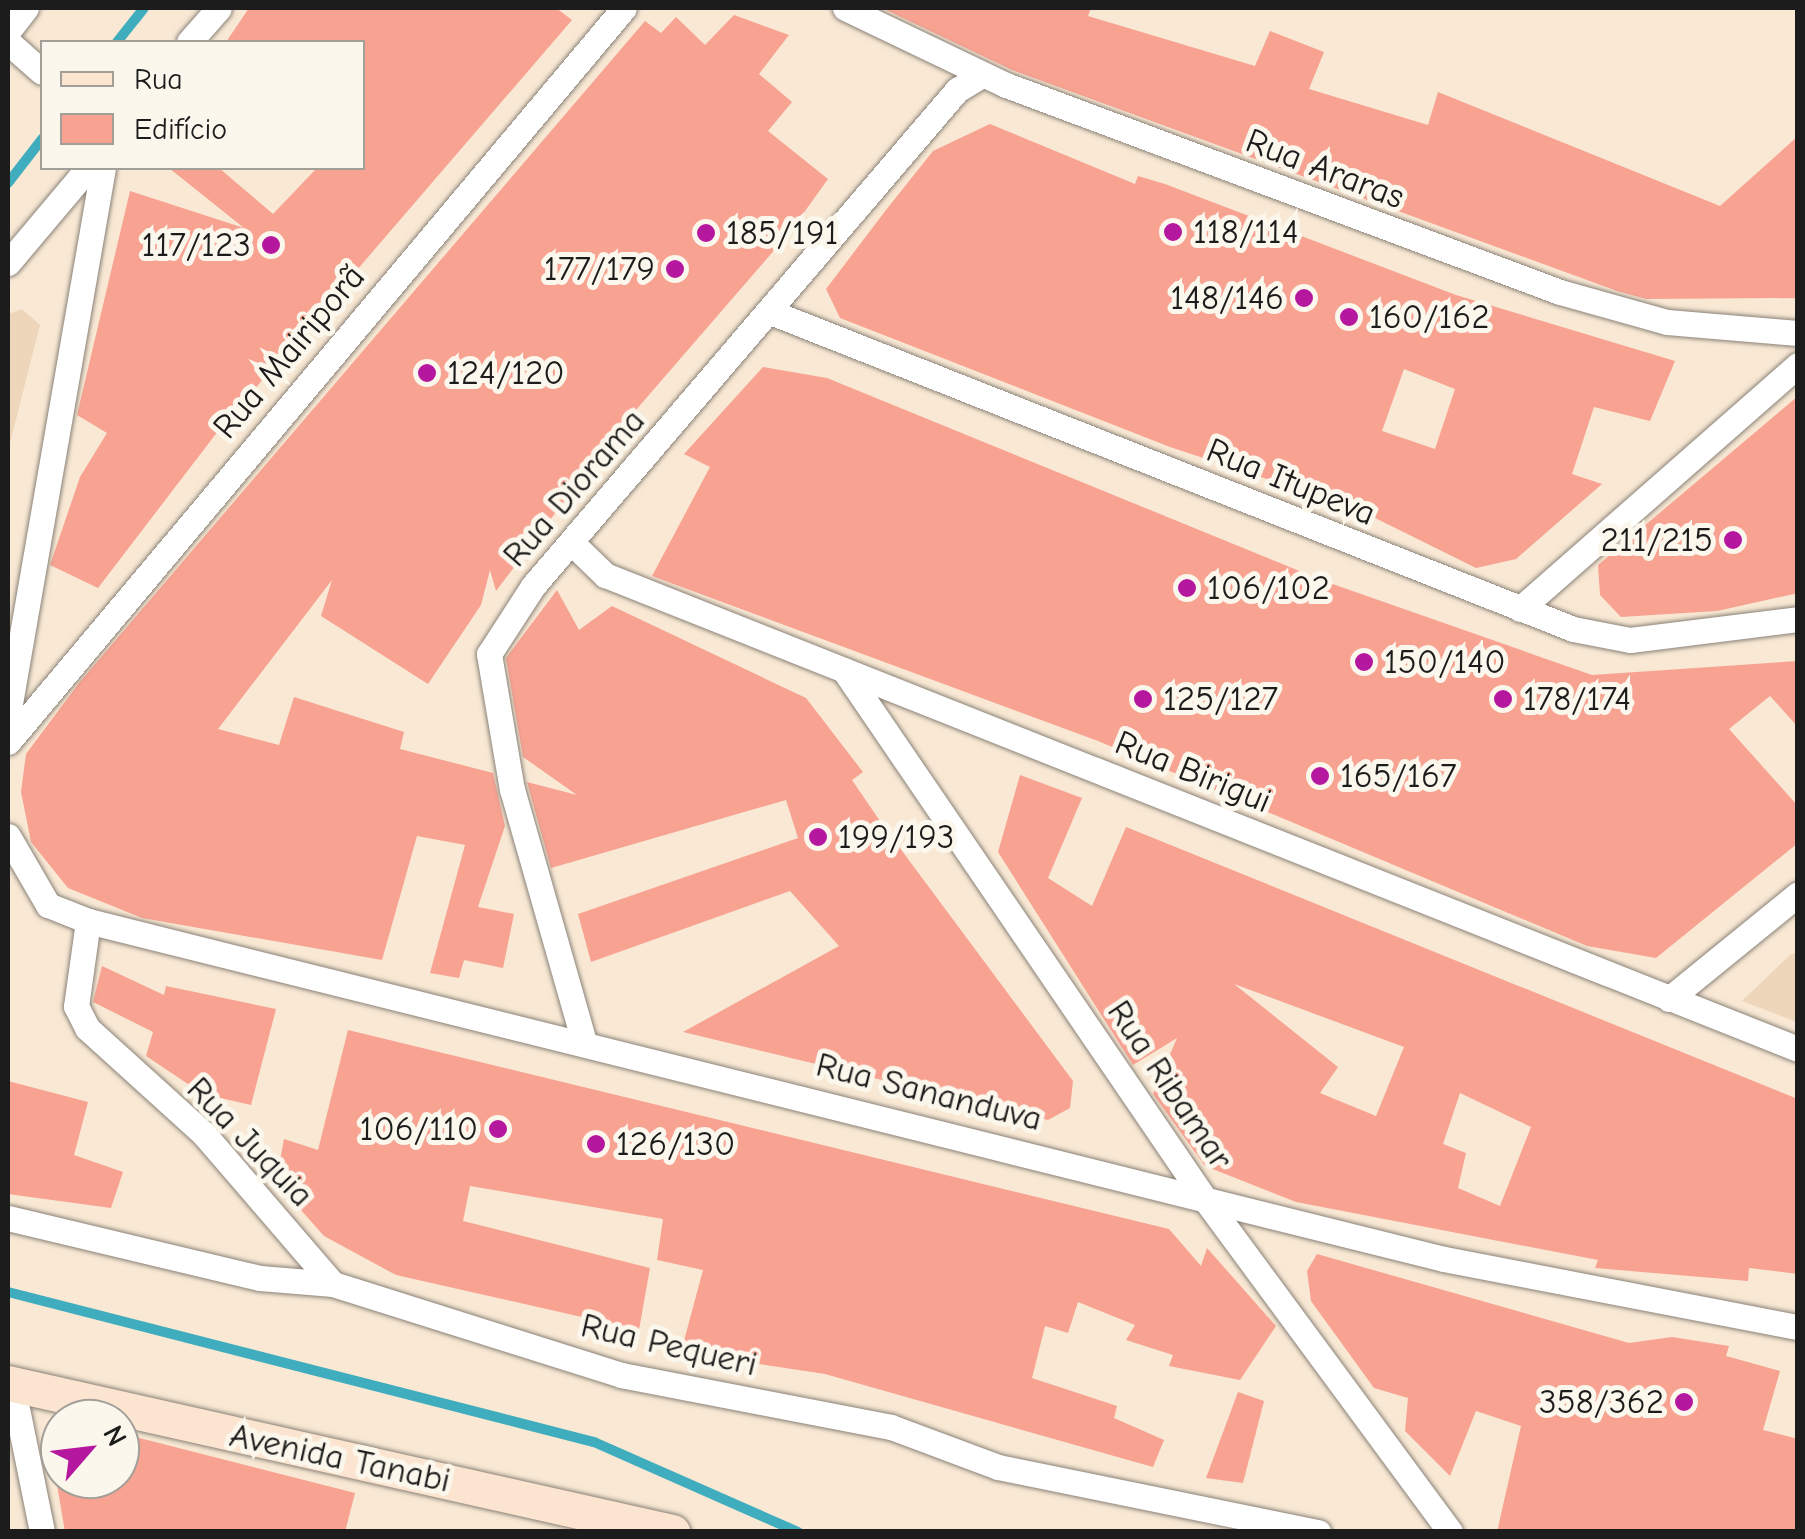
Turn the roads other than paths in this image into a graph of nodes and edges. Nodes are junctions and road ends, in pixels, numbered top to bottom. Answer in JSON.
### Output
{"nodes":[{"id":1,"x":26,"y":8,"type":"edge"},
{"id":2,"x":219,"y":8,"type":"edge"},
{"id":3,"x":624,"y":8,"type":"edge"},
{"id":4,"x":845,"y":8,"type":"edge"},
{"id":5,"x":8,"y":31,"type":"edge"},
{"id":6,"x":191,"y":40,"type":"edge"},
{"id":7,"x":8,"y":42,"type":"edge"},
{"id":8,"x":40,"y":69,"type":"edge"},
{"id":9,"x":982,"y":74,"type":"junction"},
{"id":10,"x":86,"y":170,"type":"edge"},
{"id":11,"x":103,"y":170,"type":"edge"},
{"id":12,"x":8,"y":263,"type":"edge"},
{"id":13,"x":774,"y":313,"type":"junction"},
{"id":14,"x":1798,"y":333,"type":"edge"},
{"id":15,"x":1798,"y":365,"type":"edge"},
{"id":16,"x":573,"y":544,"type":"junction"},
{"id":17,"x":1520,"y":609,"type":"junction"},
{"id":18,"x":1798,"y":619,"type":"edge"},
{"id":19,"x":844,"y":670,"type":"junction"},
{"id":20,"x":8,"y":715,"type":"edge"},
{"id":21,"x":8,"y":742,"type":"edge"},
{"id":22,"x":8,"y":836,"type":"edge"},
{"id":23,"x":1798,"y":894,"type":"edge"},
{"id":24,"x":88,"y":922,"type":"junction"},
{"id":25,"x":1798,"y":922,"type":"edge"},
{"id":26,"x":1757,"y":929,"type":"junction"},
{"id":27,"x":1669,"y":998,"type":"junction"},
{"id":28,"x":584,"y":1042,"type":"junction"},
{"id":29,"x":1798,"y":1050,"type":"edge"},
{"id":30,"x":1204,"y":1198,"type":"junction"},
{"id":31,"x":8,"y":1218,"type":"edge"},
{"id":32,"x":334,"y":1284,"type":"junction"},
{"id":33,"x":1798,"y":1326,"type":"edge"},
{"id":34,"x":10,"y":1383,"type":"edge"},
{"id":35,"x":42,"y":1532,"type":"edge"},
{"id":36,"x":672,"y":1532,"type":"edge"},
{"id":37,"x":1318,"y":1532,"type":"edge"},
{"id":38,"x":1450,"y":1532,"type":"edge"}],
"edges":[{"from":1,"to":5,"type":"street"},
{"from":2,"to":6,"type":"street"},
{"from":3,"to":21,"type":"street","name":"Rua Mairiporã"},
{"from":4,"to":9,"type":"street","name":"Rua Araras"},
{"from":7,"to":8,"type":"street"},
{"from":9,"to":13,"type":"street","name":"Rua Diorama"},
{"from":9,"to":14,"type":"street","name":"Rua Araras"},
{"from":10,"to":12,"type":"street"},
{"from":11,"to":20,"type":"street"},
{"from":13,"to":16,"type":"street","name":"Rua Diorama"},
{"from":13,"to":17,"type":"street","name":"Rua Itupeva"},
{"from":15,"to":17,"type":"street"},
{"from":16,"to":19,"type":"street","name":"Rua Birigui"},
{"from":16,"to":28,"type":"street","name":"Rua Diorama"},
{"from":17,"to":18,"type":"street","name":"Rua Itupeva"},
{"from":19,"to":27,"type":"street","name":"Rua Birigui"},
{"from":19,"to":30,"type":"street","name":"Rua Ribamar"},
{"from":22,"to":24,"type":"street","name":"Rua Sananduva"},
{"from":23,"to":26,"type":"street"},
{"from":24,"to":28,"type":"street","name":"Rua Sananduva"},
{"from":24,"to":32,"type":"street","name":"Rua Juquia"},
{"from":25,"to":26,"type":"street"},
{"from":26,"to":27,"type":"street"},
{"from":27,"to":29,"type":"street","name":"Rua Birigui"},
{"from":28,"to":30,"type":"street","name":"Rua Sananduva"},
{"from":30,"to":33,"type":"street","name":"Rua Sananduva"},
{"from":30,"to":38,"type":"street","name":"Rua Ribamar"},
{"from":31,"to":32,"type":"street","name":"Rua Pequeri"},
{"from":32,"to":37,"type":"street","name":"Rua Pequeri"},
{"from":34,"to":35,"type":"street"},
{"from":34,"to":36,"type":"street","name":"Avenida Tanabi"}]}
